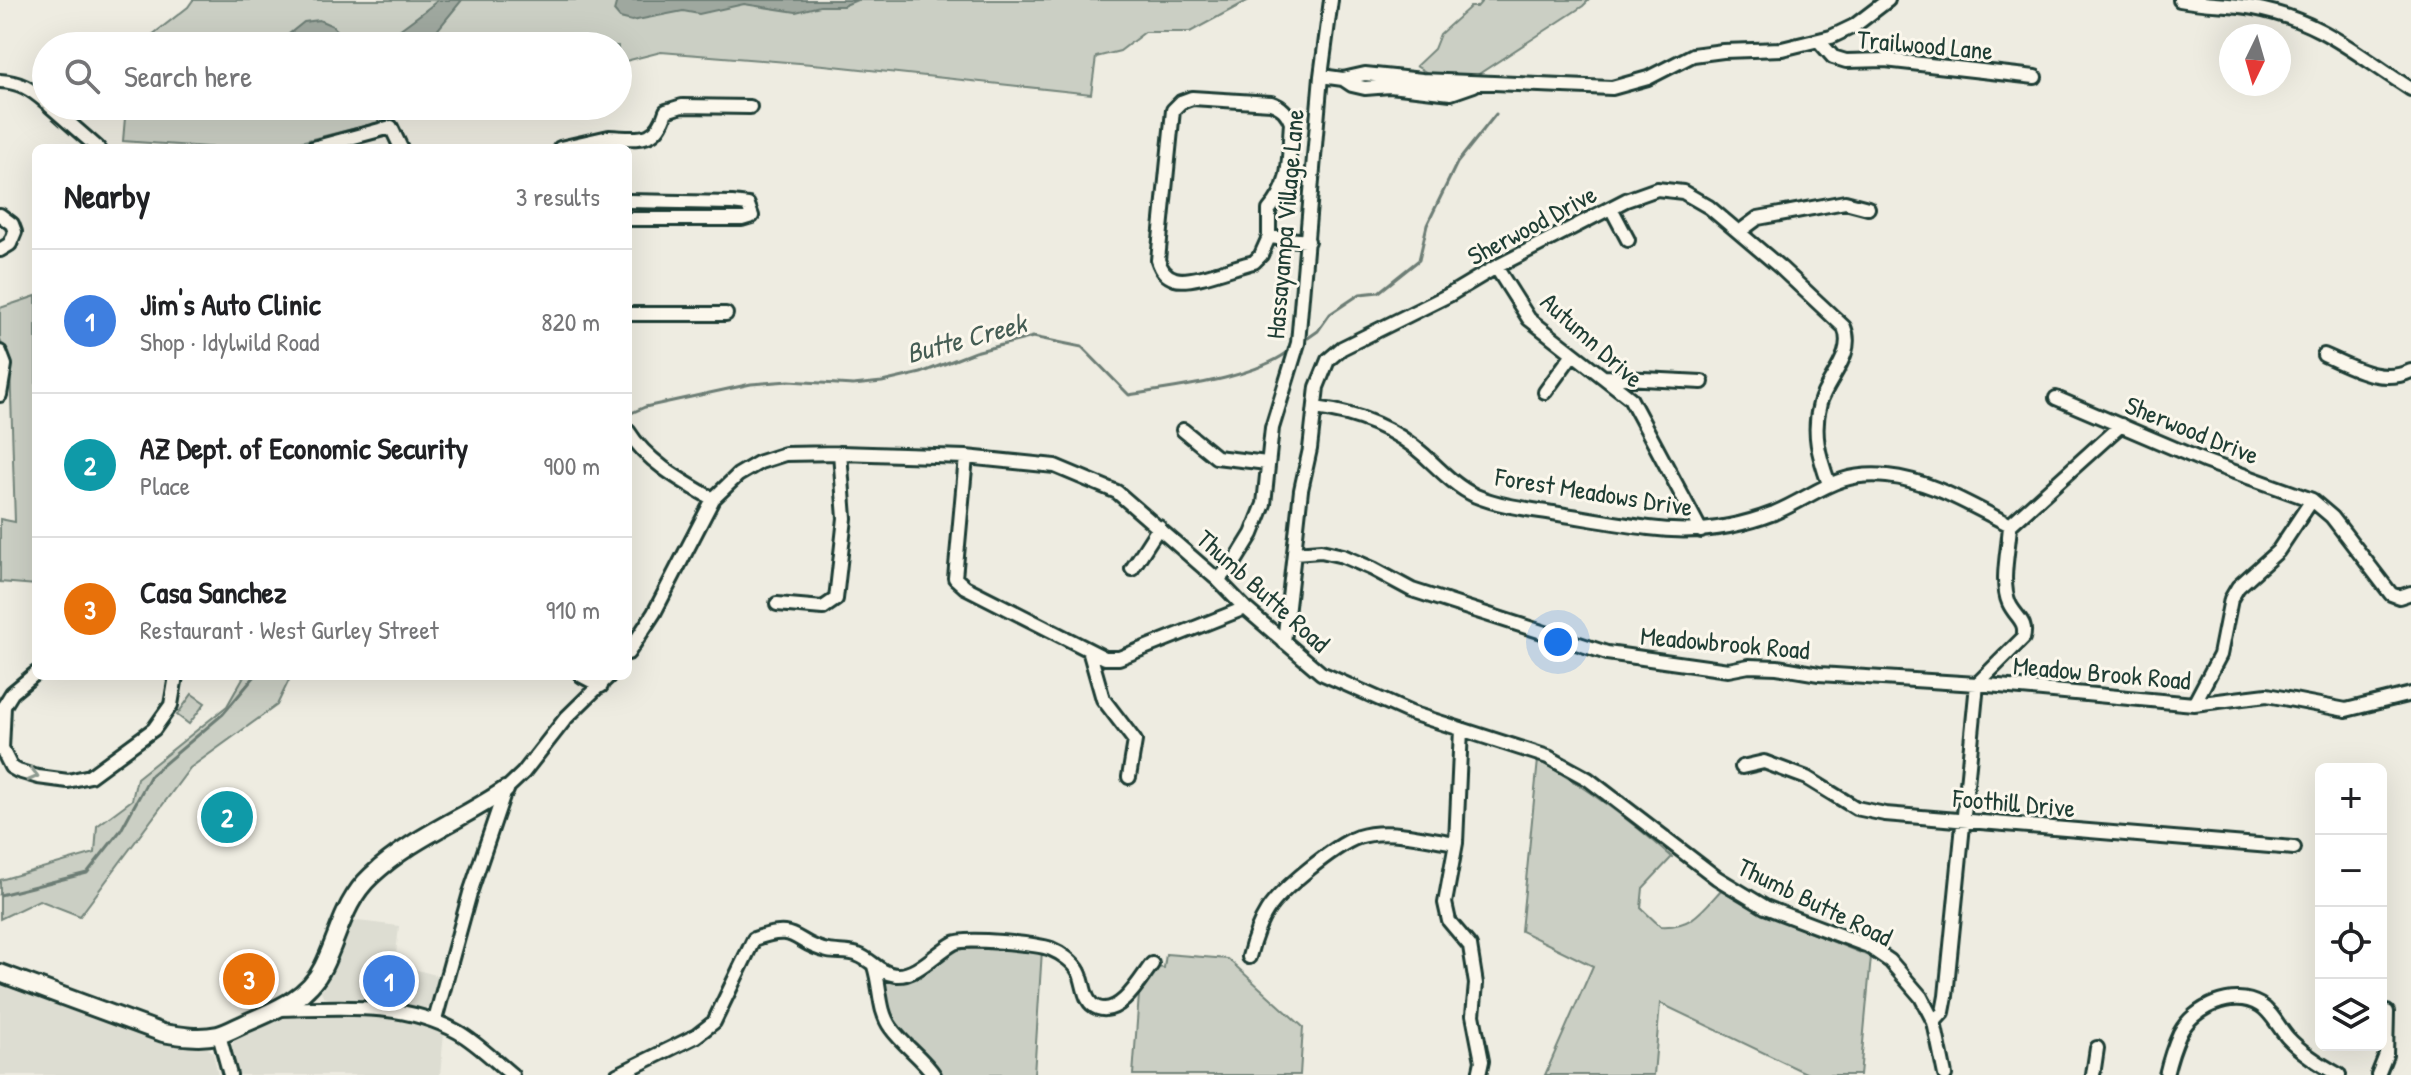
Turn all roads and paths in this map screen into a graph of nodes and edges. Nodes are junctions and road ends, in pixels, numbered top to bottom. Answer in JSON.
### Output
{"nodes":[{"id":1,"x":1331,"y":0,"type":"edge"},
{"id":2,"x":1888,"y":0,"type":"edge"},
{"id":3,"x":2180,"y":0,"type":"edge"},
{"id":4,"x":1819,"y":41,"type":"junction"},
{"id":5,"x":1321,"y":76,"type":"junction"},
{"id":6,"x":2035,"y":77,"type":"dead end"},
{"id":7,"x":0,"y":81,"type":"edge"},
{"id":8,"x":2411,"y":89,"type":"edge"},
{"id":9,"x":32,"y":90,"type":"edge"},
{"id":10,"x":750,"y":107,"type":"dead end"},
{"id":11,"x":66,"y":120,"type":"edge"},
{"id":12,"x":609,"y":142,"type":"edge"},
{"id":13,"x":93,"y":144,"type":"edge"},
{"id":14,"x":328,"y":144,"type":"edge"},
{"id":15,"x":399,"y":144,"type":"edge"},
{"id":16,"x":632,"y":201,"type":"edge"},
{"id":17,"x":1611,"y":208,"type":"junction"},
{"id":18,"x":1868,"y":208,"type":"dead end"},
{"id":19,"x":0,"y":215,"type":"edge"},
{"id":20,"x":632,"y":219,"type":"edge"},
{"id":21,"x":1739,"y":232,"type":"junction"},
{"id":22,"x":1269,"y":237,"type":"junction"},
{"id":23,"x":1628,"y":240,"type":"dead end"},
{"id":24,"x":1308,"y":241,"type":"junction"},
{"id":25,"x":0,"y":250,"type":"edge"},
{"id":26,"x":1496,"y":267,"type":"junction"},
{"id":27,"x":632,"y":314,"type":"edge"},
{"id":28,"x":726,"y":314,"type":"dead end"},
{"id":29,"x":0,"y":352,"type":"edge"},
{"id":30,"x":1572,"y":355,"type":"junction"},
{"id":31,"x":2324,"y":355,"type":"dead end"},
{"id":32,"x":2411,"y":371,"type":"edge"},
{"id":33,"x":1604,"y":377,"type":"junction"},
{"id":34,"x":1702,"y":382,"type":"dead end"},
{"id":35,"x":1545,"y":392,"type":"dead end"},
{"id":36,"x":0,"y":395,"type":"edge"},
{"id":37,"x":2056,"y":398,"type":"dead end"},
{"id":38,"x":1315,"y":408,"type":"junction"},
{"id":39,"x":2121,"y":425,"type":"junction"},
{"id":40,"x":1183,"y":430,"type":"dead end"},
{"id":41,"x":632,"y":437,"type":"edge"},
{"id":42,"x":840,"y":453,"type":"junction"},
{"id":43,"x":966,"y":457,"type":"junction"},
{"id":44,"x":1267,"y":463,"type":"junction"},
{"id":45,"x":1829,"y":484,"type":"junction"},
{"id":46,"x":713,"y":499,"type":"junction"},
{"id":47,"x":2312,"y":500,"type":"junction"},
{"id":48,"x":2010,"y":525,"type":"junction"},
{"id":49,"x":1159,"y":527,"type":"junction"},
{"id":50,"x":1701,"y":531,"type":"junction"},
{"id":51,"x":1294,"y":553,"type":"junction"},
{"id":52,"x":1132,"y":569,"type":"dead end"},
{"id":53,"x":1218,"y":580,"type":"junction"},
{"id":54,"x":2411,"y":593,"type":"edge"},
{"id":55,"x":777,"y":604,"type":"dead end"},
{"id":56,"x":1245,"y":608,"type":"junction"},
{"id":57,"x":1284,"y":642,"type":"junction"},
{"id":58,"x":632,"y":647,"type":"edge"},
{"id":59,"x":1089,"y":650,"type":"junction"},
{"id":60,"x":32,"y":676,"type":"edge"},
{"id":61,"x":175,"y":680,"type":"edge"},
{"id":62,"x":605,"y":681,"type":"edge"},
{"id":63,"x":1977,"y":684,"type":"junction"},
{"id":64,"x":2411,"y":694,"type":"edge"},
{"id":65,"x":2194,"y":704,"type":"junction"},
{"id":66,"x":1461,"y":729,"type":"junction"},
{"id":67,"x":1742,"y":767,"type":"dead end"},
{"id":68,"x":1129,"y":777,"type":"dead end"},
{"id":69,"x":505,"y":790,"type":"junction"},
{"id":70,"x":1965,"y":822,"type":"junction"},
{"id":71,"x":1456,"y":843,"type":"junction"},
{"id":72,"x":2294,"y":848,"type":"dead end"},
{"id":73,"x":1249,"y":957,"type":"dead end"},
{"id":74,"x":1152,"y":964,"type":"dead end"},
{"id":75,"x":874,"y":966,"type":"junction"},
{"id":76,"x":0,"y":973,"type":"edge"},
{"id":77,"x":279,"y":1009,"type":"junction"},
{"id":78,"x":435,"y":1020,"type":"junction"},
{"id":79,"x":1934,"y":1022,"type":"junction"},
{"id":80,"x":219,"y":1035,"type":"junction"},
{"id":81,"x":2097,"y":1048,"type":"dead end"},
{"id":82,"x":2386,"y":1051,"type":"edge"},
{"id":83,"x":935,"y":1074,"type":"edge"},
{"id":84,"x":230,"y":1075,"type":"edge"},
{"id":85,"x":512,"y":1075,"type":"edge"},
{"id":86,"x":617,"y":1075,"type":"edge"},
{"id":87,"x":1479,"y":1075,"type":"edge"},
{"id":88,"x":1945,"y":1075,"type":"edge"},
{"id":89,"x":2093,"y":1075,"type":"edge"},
{"id":90,"x":2166,"y":1075,"type":"edge"},
{"id":91,"x":2339,"y":1075,"type":"edge"},
{"id":92,"x":2378,"y":1075,"type":"edge"}],
"edges":[{"from":1,"to":5,"type":"street","name":"Hassayampa Village Lane"},
{"from":2,"to":4,"type":"street"},
{"from":3,"to":8,"type":"street"},
{"from":4,"to":5,"type":"street"},
{"from":4,"to":6,"type":"street","name":"Trailwood Lane"},
{"from":5,"to":24,"type":"street","name":"Hassayampa Village Lane"},
{"from":7,"to":9,"type":"street"},
{"from":10,"to":12,"type":"street"},
{"from":11,"to":13,"type":"street"},
{"from":14,"to":15,"type":"street"},
{"from":16,"to":20,"type":"street"},
{"from":17,"to":21,"type":"street","name":"Sherwood Drive"},
{"from":17,"to":23,"type":"street"},
{"from":17,"to":26,"type":"street","name":"Sherwood Drive"},
{"from":18,"to":21,"type":"street"},
{"from":19,"to":25,"type":"street"},
{"from":21,"to":45,"type":"street","name":"Sherwood Drive"},
{"from":22,"to":22,"type":"street"},
{"from":22,"to":24,"type":"street"},
{"from":24,"to":44,"type":"street","name":"Hassayampa Village Lane"},
{"from":26,"to":30,"type":"street","name":"Autumn Drive"},
{"from":26,"to":38,"type":"street","name":"Sherwood Drive"},
{"from":27,"to":28,"type":"street"},
{"from":29,"to":36,"type":"street"},
{"from":30,"to":33,"type":"street","name":"Autumn Drive"},
{"from":30,"to":35,"type":"street"},
{"from":31,"to":32,"type":"street"},
{"from":33,"to":34,"type":"street"},
{"from":33,"to":50,"type":"street","name":"Autumn Drive"},
{"from":37,"to":39,"type":"street","name":"Sherwood Drive"},
{"from":38,"to":50,"type":"street","name":"Forest Meadows Drive"},
{"from":38,"to":51,"type":"street","name":"Sherwood Drive"},
{"from":39,"to":47,"type":"street","name":"Sherwood Drive"},
{"from":39,"to":48,"type":"street"},
{"from":40,"to":44,"type":"street"},
{"from":41,"to":46,"type":"street"},
{"from":42,"to":43,"type":"street","name":"Thumb Butte Road"},
{"from":42,"to":46,"type":"street","name":"Thumb Butte Road"},
{"from":42,"to":55,"type":"street"},
{"from":43,"to":49,"type":"street","name":"Thumb Butte Road"},
{"from":43,"to":59,"type":"street"},
{"from":44,"to":53,"type":"street","name":"Hassayampa Village Lane"},
{"from":45,"to":48,"type":"street","name":"Forest Meadows Drive"},
{"from":45,"to":50,"type":"street","name":"Forest Meadows Drive"},
{"from":46,"to":58,"type":"street","name":"Thumb Butte Road"},
{"from":47,"to":54,"type":"street"},
{"from":47,"to":65,"type":"street"},
{"from":48,"to":63,"type":"street"},
{"from":49,"to":52,"type":"street"},
{"from":49,"to":53,"type":"street","name":"Thumb Butte Road"},
{"from":51,"to":57,"type":"street","name":"Sherwood Drive"},
{"from":51,"to":63,"type":"street","name":"Meadowbrook Road"},
{"from":53,"to":56,"type":"street","name":"Thumb Butte Road"},
{"from":56,"to":57,"type":"street","name":"Thumb Butte Road"},
{"from":56,"to":59,"type":"street"},
{"from":57,"to":66,"type":"street","name":"Thumb Butte Road"},
{"from":59,"to":68,"type":"street"},
{"from":60,"to":61,"type":"street","one_way":true},
{"from":62,"to":69,"type":"street"},
{"from":63,"to":65,"type":"street","name":"Meadow Brook Road"},
{"from":63,"to":70,"type":"street"},
{"from":64,"to":65,"type":"street","name":"Meadow Brook Road"},
{"from":66,"to":71,"type":"street"},
{"from":66,"to":79,"type":"street","name":"Thumb Butte Road"},
{"from":67,"to":70,"type":"street","name":"Foothill Drive"},
{"from":69,"to":77,"type":"main road"},
{"from":69,"to":78,"type":"street"},
{"from":70,"to":72,"type":"street","name":"Foothill Drive"},
{"from":70,"to":79,"type":"street"},
{"from":71,"to":73,"type":"street"},
{"from":71,"to":87,"type":"street"},
{"from":74,"to":75,"type":"street"},
{"from":75,"to":83,"type":"street"},
{"from":75,"to":86,"type":"street"},
{"from":76,"to":80,"type":"main road"},
{"from":77,"to":78,"type":"street"},
{"from":77,"to":80,"type":"main road"},
{"from":78,"to":85,"type":"street"},
{"from":79,"to":88,"type":"street","name":"Thumb Butte Road"},
{"from":80,"to":84,"type":"street"},
{"from":81,"to":89,"type":"street"},
{"from":82,"to":92,"type":"street"},
{"from":90,"to":91,"type":"street"}]}
